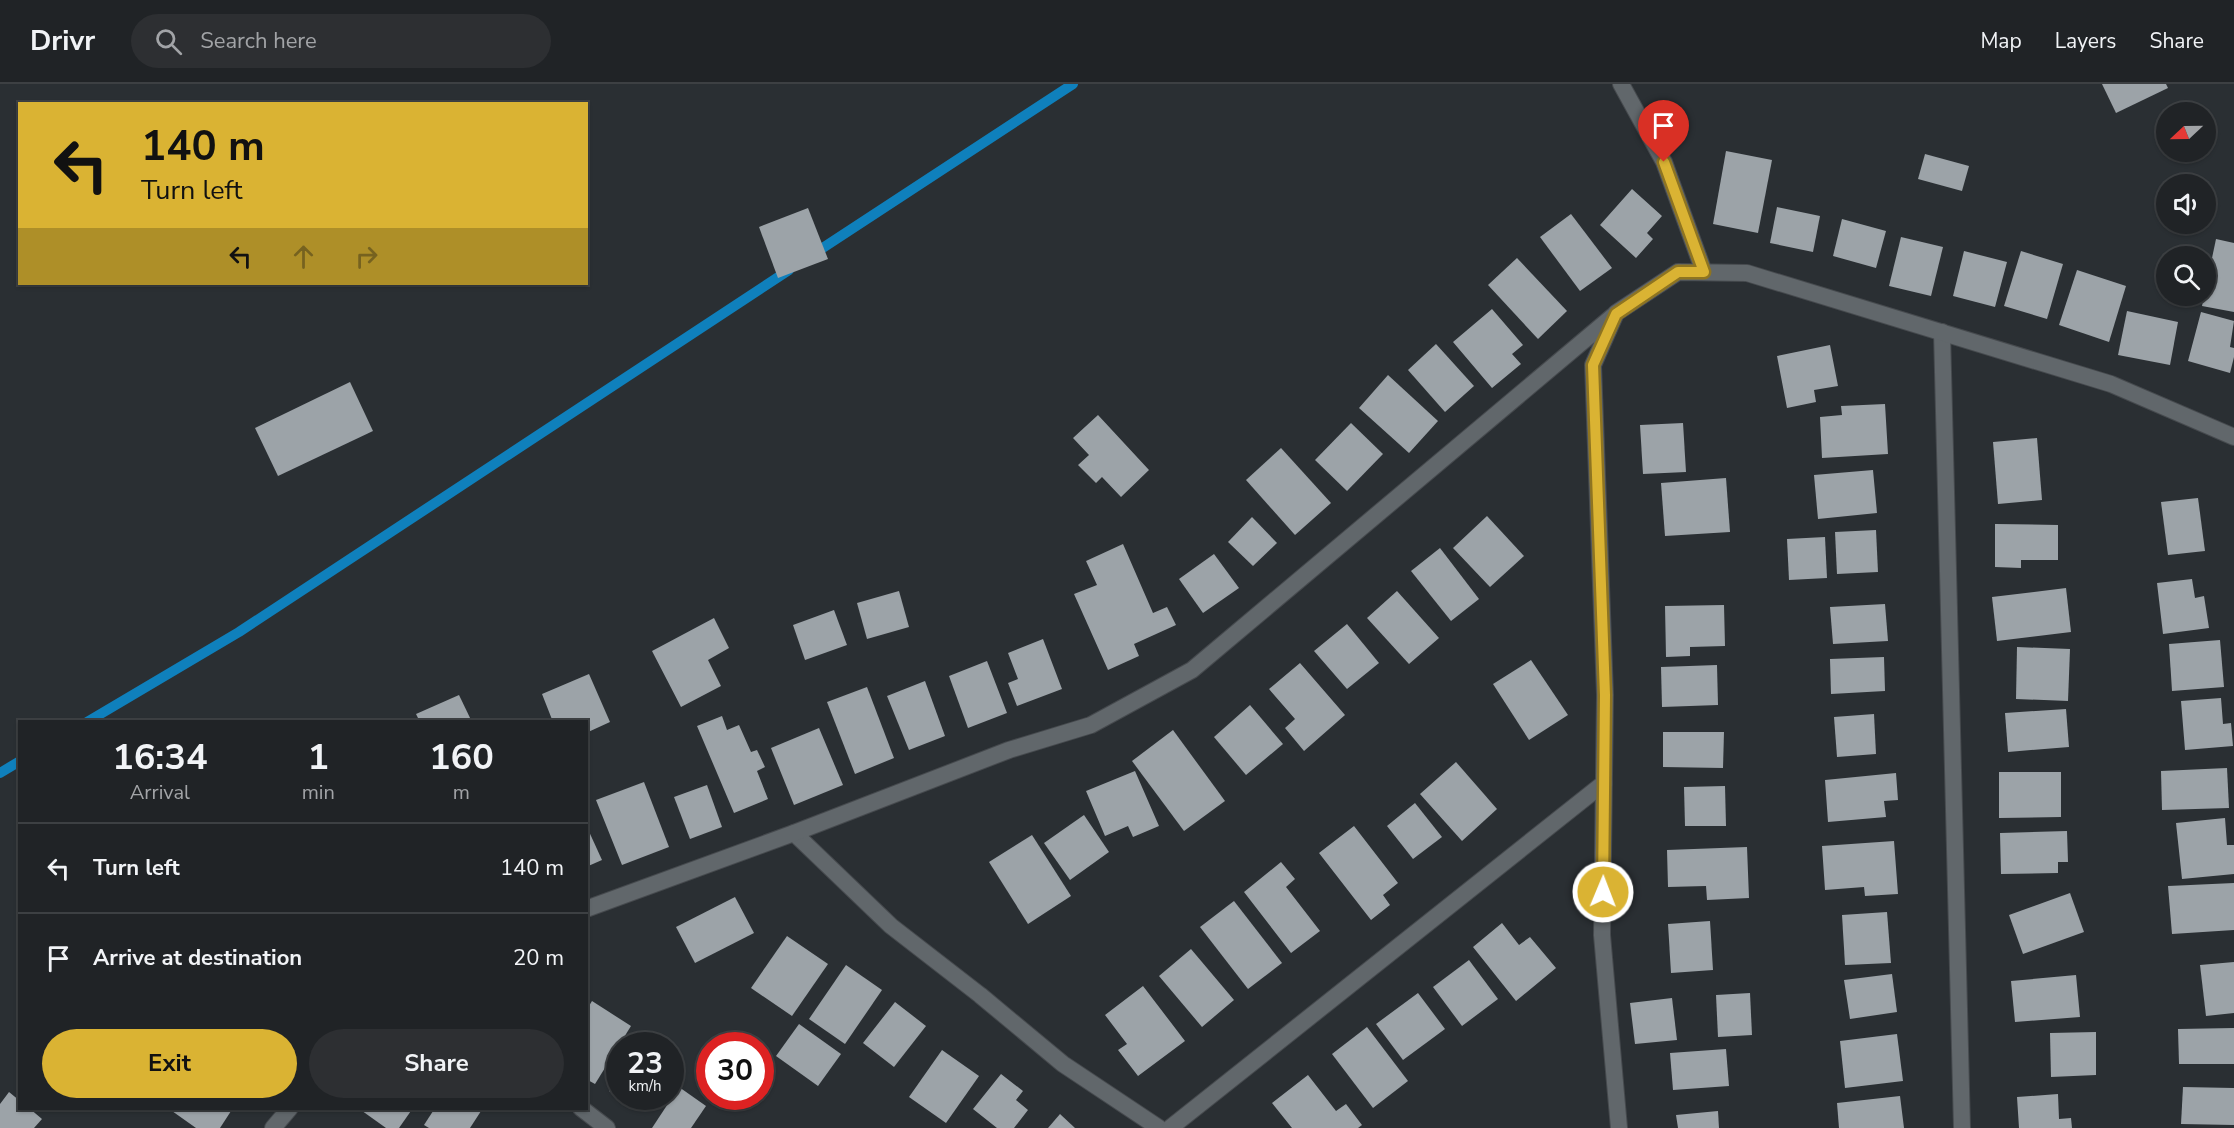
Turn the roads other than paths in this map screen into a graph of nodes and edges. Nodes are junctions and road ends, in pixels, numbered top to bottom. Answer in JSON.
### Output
{"nodes":[{"id":1,"x":1621,"y":84,"type":"edge"},
{"id":2,"x":1704,"y":272,"type":"junction"},
{"id":3,"x":1616,"y":314,"type":"junction"},
{"id":4,"x":1942,"y":332,"type":"junction"},
{"id":5,"x":2234,"y":437,"type":"edge"},
{"id":6,"x":1604,"y":783,"type":"junction"},
{"id":7,"x":794,"y":833,"type":"junction"},
{"id":8,"x":588,"y":908,"type":"edge"},
{"id":9,"x":288,"y":1110,"type":"edge"},
{"id":10,"x":584,"y":1110,"type":"edge"},
{"id":11,"x":273,"y":1128,"type":"edge"},
{"id":12,"x":607,"y":1128,"type":"edge"},
{"id":13,"x":1159,"y":1128,"type":"edge"},
{"id":14,"x":1170,"y":1128,"type":"edge"},
{"id":15,"x":1619,"y":1128,"type":"edge"},
{"id":16,"x":1962,"y":1128,"type":"edge"}],
"edges":[{"from":1,"to":2,"type":"street"},
{"from":2,"to":3,"type":"street"},
{"from":2,"to":4,"type":"street"},
{"from":3,"to":6,"type":"street"},
{"from":3,"to":7,"type":"street"},
{"from":4,"to":5,"type":"street"},
{"from":4,"to":16,"type":"street"},
{"from":6,"to":14,"type":"street"},
{"from":6,"to":15,"type":"street"},
{"from":7,"to":8,"type":"street"},
{"from":7,"to":13,"type":"street"},
{"from":9,"to":11,"type":"street"},
{"from":10,"to":12,"type":"street"}]}
